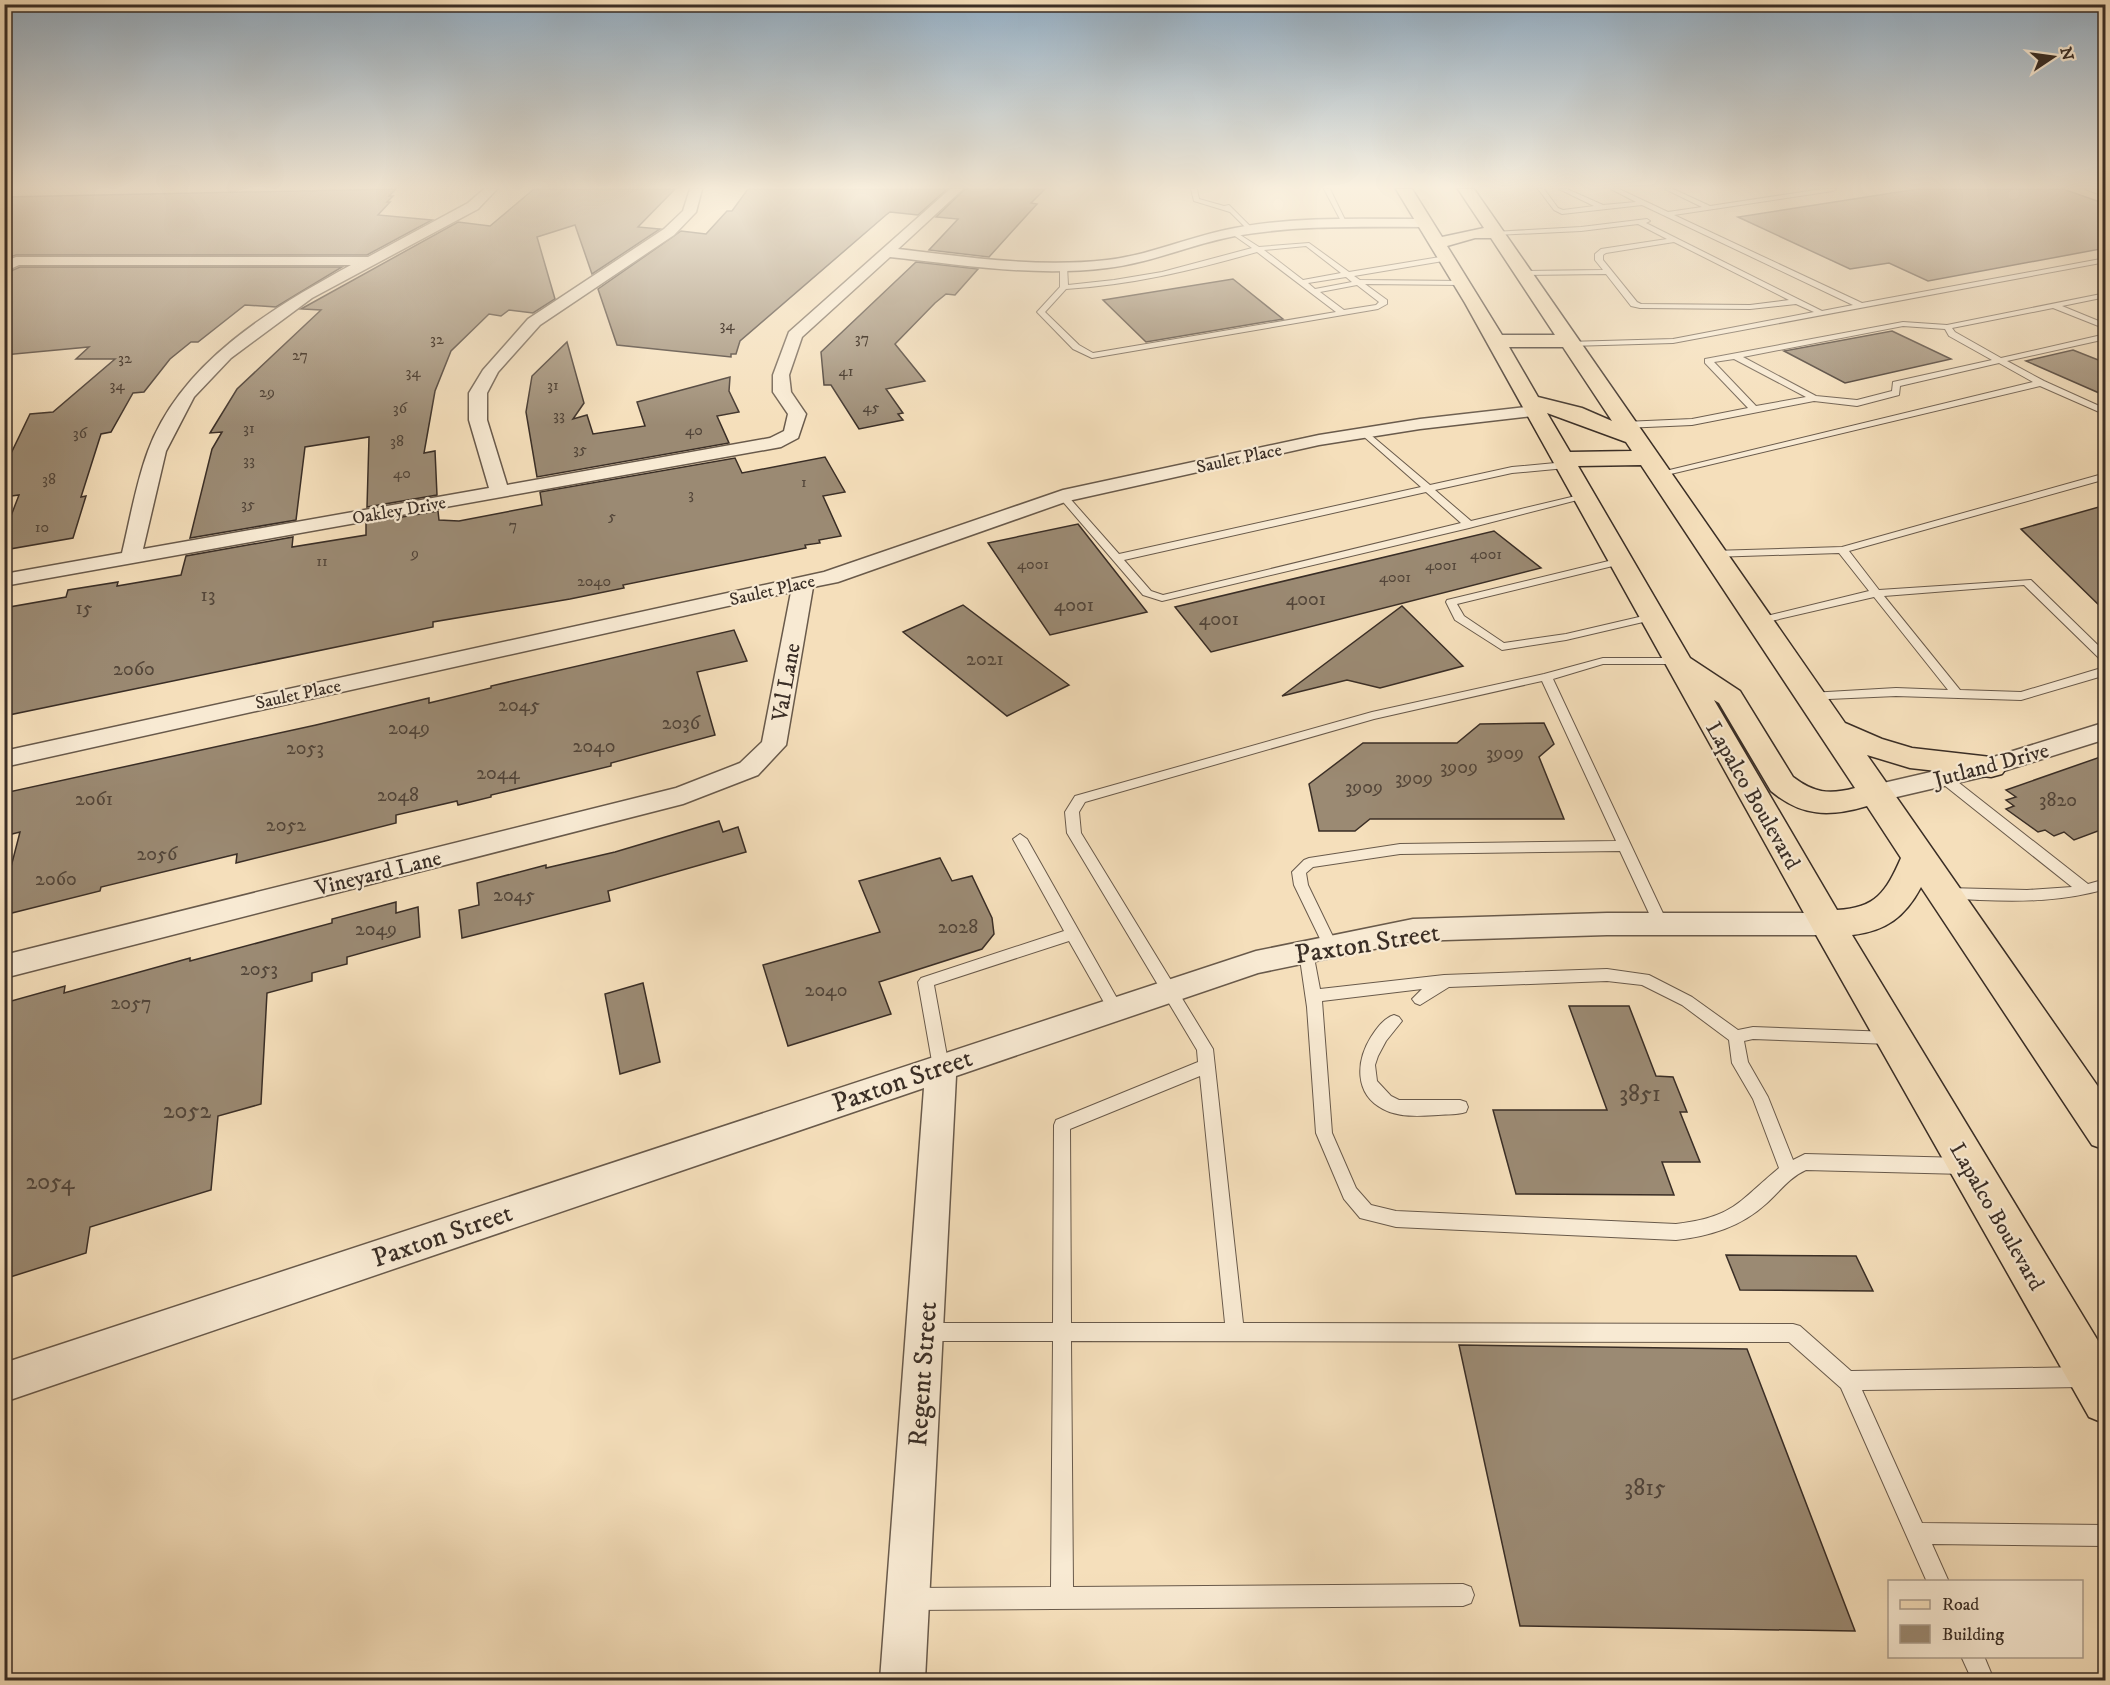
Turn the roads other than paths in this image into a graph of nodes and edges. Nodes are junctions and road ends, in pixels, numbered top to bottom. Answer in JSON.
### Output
{"nodes":[{"id":1,"x":360,"y":268,"type":"edge"},
{"id":2,"x":616,"y":268,"type":"edge"},
{"id":3,"x":868,"y":268,"type":"edge"},
{"id":4,"x":1063,"y":268,"type":"edge"},
{"id":5,"x":1194,"y":268,"type":"edge"},
{"id":6,"x":1283,"y":268,"type":"edge"},
{"id":7,"x":1340,"y":268,"type":"edge"},
{"id":8,"x":1398,"y":268,"type":"edge"},
{"id":9,"x":1422,"y":268,"type":"edge"},
{"id":10,"x":1453,"y":268,"type":"edge"},
{"id":11,"x":1518,"y":268,"type":"edge"},
{"id":12,"x":1605,"y":268,"type":"edge"},
{"id":13,"x":1729,"y":268,"type":"edge"},
{"id":14,"x":1777,"y":268,"type":"edge"},
{"id":15,"x":2067,"y":268,"type":"edge"},
{"id":16,"x":1609,"y":272,"type":"junction"},
{"id":17,"x":1522,"y":273,"type":"junction"},
{"id":18,"x":1349,"y":274,"type":"junction"},
{"id":19,"x":1302,"y":282,"type":"junction"},
{"id":20,"x":1360,"y":283,"type":"junction"},
{"id":21,"x":1064,"y":287,"type":"junction"},
{"id":22,"x":1314,"y":291,"type":"junction"},
{"id":23,"x":2106,"y":295,"type":"edge"},
{"id":24,"x":1798,"y":302,"type":"junction"},
{"id":25,"x":2054,"y":305,"type":"junction"},
{"id":26,"x":1863,"y":307,"type":"junction"},
{"id":27,"x":1343,"y":312,"type":"junction"},
{"id":28,"x":1823,"y":314,"type":"junction"},
{"id":29,"x":1947,"y":327,"type":"junction"},
{"id":30,"x":2106,"y":327,"type":"edge"},
{"id":31,"x":2106,"y":336,"type":"edge"},
{"id":32,"x":1495,"y":341,"type":"junction"},
{"id":33,"x":1569,"y":343,"type":"junction"},
{"id":34,"x":1735,"y":356,"type":"junction"},
{"id":35,"x":2001,"y":360,"type":"junction"},
{"id":36,"x":2041,"y":383,"type":"junction"},
{"id":37,"x":1814,"y":398,"type":"junction"},
{"id":38,"x":1533,"y":406,"type":"junction"},
{"id":39,"x":1754,"y":409,"type":"junction"},
{"id":40,"x":2106,"y":412,"type":"edge"},
{"id":41,"x":1365,"y":433,"type":"junction"},
{"id":42,"x":1640,"y":448,"type":"junction"},
{"id":43,"x":1564,"y":462,"type":"junction"},
{"id":44,"x":2106,"y":476,"type":"edge"},
{"id":45,"x":1428,"y":489,"type":"junction"},
{"id":46,"x":500,"y":492,"type":"junction"},
{"id":47,"x":1063,"y":496,"type":"junction"},
{"id":48,"x":1584,"y":497,"type":"junction"},
{"id":49,"x":1468,"y":525,"type":"junction"},
{"id":50,"x":1842,"y":550,"type":"junction"},
{"id":51,"x":1712,"y":554,"type":"junction"},
{"id":52,"x":131,"y":557,"type":"junction"},
{"id":53,"x":1117,"y":558,"type":"junction"},
{"id":54,"x":1621,"y":561,"type":"junction"},
{"id":55,"x":4,"y":580,"type":"edge"},
{"id":56,"x":802,"y":584,"type":"junction"},
{"id":57,"x":1876,"y":593,"type":"junction"},
{"id":58,"x":1652,"y":617,"type":"junction"},
{"id":59,"x":1758,"y":621,"type":"junction"},
{"id":60,"x":2106,"y":660,"type":"edge"},
{"id":61,"x":1677,"y":661,"type":"junction"},
{"id":62,"x":2106,"y":666,"type":"edge"},
{"id":63,"x":1546,"y":677,"type":"junction"},
{"id":64,"x":1956,"y":694,"type":"junction"},
{"id":65,"x":1810,"y":697,"type":"junction"},
{"id":66,"x":1830,"y":727,"type":"junction"},
{"id":67,"x":2106,"y":730,"type":"edge"},
{"id":68,"x":4,"y":759,"type":"edge"},
{"id":69,"x":1991,"y":767,"type":"junction"},
{"id":70,"x":748,"y":769,"type":"joint"},
{"id":71,"x":1944,"y":778,"type":"junction"},
{"id":72,"x":1875,"y":793,"type":"junction"},
{"id":73,"x":1020,"y":839,"type":"dead end"},
{"id":74,"x":1626,"y":846,"type":"junction"},
{"id":75,"x":1918,"y":858,"type":"junction"},
{"id":76,"x":2106,"y":884,"type":"edge"},
{"id":77,"x":2086,"y":890,"type":"junction"},
{"id":78,"x":1942,"y":892,"type":"junction"},
{"id":79,"x":1661,"y":924,"type":"junction"},
{"id":80,"x":1827,"y":924,"type":"junction"},
{"id":81,"x":1073,"y":934,"type":"junction"},
{"id":82,"x":1318,"y":950,"type":"junction"},
{"id":83,"x":4,"y":967,"type":"edge"},
{"id":84,"x":1446,"y":981,"type":"junction"},
{"id":85,"x":1171,"y":991,"type":"junction"},
{"id":86,"x":1313,"y":996,"type":"junction"},
{"id":87,"x":1420,"y":999,"type":"dead end"},
{"id":88,"x":1115,"y":1009,"type":"junction"},
{"id":89,"x":1394,"y":1021,"type":"dead end"},
{"id":90,"x":1736,"y":1037,"type":"junction"},
{"id":91,"x":1893,"y":1038,"type":"junction"},
{"id":92,"x":1207,"y":1066,"type":"junction"},
{"id":93,"x":941,"y":1067,"type":"junction"},
{"id":94,"x":1460,"y":1107,"type":"dead end"},
{"id":95,"x":2106,"y":1132,"type":"edge"},
{"id":96,"x":1969,"y":1166,"type":"junction"},
{"id":97,"x":1788,"y":1169,"type":"junction"},
{"id":98,"x":1062,"y":1331,"type":"junction"},
{"id":99,"x":924,"y":1332,"type":"junction"},
{"id":100,"x":1235,"y":1332,"type":"junction"},
{"id":101,"x":1848,"y":1381,"type":"junction"},
{"id":102,"x":4,"y":1383,"type":"edge"},
{"id":103,"x":2098,"y":1388,"type":"edge"},
{"id":104,"x":1916,"y":1533,"type":"junction"},
{"id":105,"x":2106,"y":1536,"type":"edge"},
{"id":106,"x":1938,"y":1580,"type":"edge"},
{"id":107,"x":1463,"y":1595,"type":"dead end"},
{"id":108,"x":1062,"y":1598,"type":"junction"},
{"id":109,"x":908,"y":1599,"type":"junction"},
{"id":110,"x":1973,"y":1658,"type":"edge"},
{"id":111,"x":903,"y":1680,"type":"edge"},
{"id":112,"x":1983,"y":1680,"type":"edge"}],
"edges":[{"from":1,"to":52,"type":"street"},
{"from":2,"to":46,"type":"street"},
{"from":3,"to":46,"type":"street","name":"Oakley Drive"},
{"from":4,"to":21,"type":"lane"},
{"from":5,"to":21,"type":"lane"},
{"from":6,"to":19,"type":"lane"},
{"from":7,"to":18,"type":"lane"},
{"from":8,"to":18,"type":"lane"},
{"from":9,"to":20,"type":"lane"},
{"from":10,"to":32,"type":"main road","name":"Lapalco Boulevard"},
{"from":11,"to":17,"type":"main road"},
{"from":12,"to":16,"type":"lane"},
{"from":13,"to":24,"type":"lane"},
{"from":14,"to":26,"type":"lane"},
{"from":15,"to":26,"type":"lane"},
{"from":16,"to":17,"type":"lane"},
{"from":16,"to":24,"type":"lane"},
{"from":17,"to":33,"type":"main road"},
{"from":18,"to":19,"type":"lane"},
{"from":18,"to":20,"type":"lane"},
{"from":19,"to":22,"type":"lane"},
{"from":20,"to":22,"type":"lane"},
{"from":20,"to":27,"type":"lane"},
{"from":21,"to":27,"type":"lane"},
{"from":22,"to":27,"type":"lane"},
{"from":23,"to":25,"type":"lane"},
{"from":24,"to":28,"type":"lane"},
{"from":25,"to":29,"type":"lane"},
{"from":25,"to":30,"type":"lane"},
{"from":26,"to":28,"type":"lane"},
{"from":28,"to":33,"type":"lane"},
{"from":29,"to":34,"type":"lane"},
{"from":29,"to":35,"type":"lane"},
{"from":31,"to":35,"type":"lane"},
{"from":32,"to":33,"type":"main road"},
{"from":32,"to":38,"type":"main road","name":"Lapalco Boulevard"},
{"from":33,"to":42,"type":"main road"},
{"from":34,"to":37,"type":"lane"},
{"from":34,"to":39,"type":"lane"},
{"from":35,"to":36,"type":"lane"},
{"from":35,"to":37,"type":"lane"},
{"from":36,"to":40,"type":"lane"},
{"from":36,"to":42,"type":"lane"},
{"from":37,"to":39,"type":"lane"},
{"from":38,"to":41,"type":"street","name":"Saulet Place"},
{"from":38,"to":42,"type":"main road"},
{"from":38,"to":43,"type":"main road","name":"Lapalco Boulevard"},
{"from":39,"to":42,"type":"lane"},
{"from":41,"to":45,"type":"lane"},
{"from":41,"to":47,"type":"street","name":"Saulet Place"},
{"from":42,"to":43,"type":"main road"},
{"from":42,"to":51,"type":"main road"},
{"from":43,"to":45,"type":"lane"},
{"from":43,"to":48,"type":"main road","name":"Lapalco Boulevard"},
{"from":44,"to":50,"type":"lane"},
{"from":45,"to":49,"type":"lane"},
{"from":45,"to":53,"type":"lane"},
{"from":46,"to":52,"type":"street","name":"Oakley Drive"},
{"from":47,"to":53,"type":"lane"},
{"from":47,"to":56,"type":"street","name":"Saulet Place"},
{"from":48,"to":49,"type":"lane"},
{"from":48,"to":54,"type":"main road","name":"Lapalco Boulevard"},
{"from":49,"to":53,"type":"lane"},
{"from":50,"to":51,"type":"lane"},
{"from":50,"to":57,"type":"lane"},
{"from":51,"to":59,"type":"main road"},
{"from":52,"to":55,"type":"street","name":"Oakley Drive"},
{"from":54,"to":58,"type":"main road","name":"Lapalco Boulevard"},
{"from":54,"to":58,"type":"lane"},
{"from":56,"to":68,"type":"street","name":"Saulet Place"},
{"from":56,"to":70,"type":"street","name":"Val Lane"},
{"from":57,"to":59,"type":"lane"},
{"from":57,"to":60,"type":"lane"},
{"from":57,"to":64,"type":"lane"},
{"from":58,"to":61,"type":"main road","name":"Lapalco Boulevard"},
{"from":59,"to":65,"type":"main road"},
{"from":61,"to":63,"type":"lane"},
{"from":61,"to":72,"type":"main road"},
{"from":61,"to":80,"type":"main road","name":"Lapalco Boulevard"},
{"from":62,"to":64,"type":"lane"},
{"from":63,"to":74,"type":"lane"},
{"from":63,"to":85,"type":"lane"},
{"from":64,"to":65,"type":"lane"},
{"from":65,"to":66,"type":"main road"},
{"from":66,"to":69,"type":"main road"},
{"from":66,"to":72,"type":"main road"},
{"from":67,"to":69,"type":"street","name":"Jutland Drive"},
{"from":69,"to":71,"type":"street","name":"Jutland Drive"},
{"from":70,"to":83,"type":"street","name":"Vineyard Lane"},
{"from":71,"to":72,"type":"street","name":"Jutland Drive"},
{"from":71,"to":77,"type":"lane"},
{"from":72,"to":75,"type":"main road"},
{"from":73,"to":81,"type":"lane"},
{"from":74,"to":79,"type":"lane"},
{"from":74,"to":82,"type":"lane"},
{"from":75,"to":78,"type":"main road"},
{"from":75,"to":80,"type":"main road"},
{"from":76,"to":77,"type":"lane"},
{"from":77,"to":78,"type":"lane"},
{"from":78,"to":95,"type":"main road"},
{"from":79,"to":80,"type":"street","name":"Paxton Street"},
{"from":79,"to":82,"type":"street","name":"Paxton Street"},
{"from":80,"to":91,"type":"main road","name":"Lapalco Boulevard"},
{"from":81,"to":88,"type":"lane"},
{"from":81,"to":93,"type":"lane"},
{"from":82,"to":85,"type":"street","name":"Paxton Street"},
{"from":82,"to":86,"type":"lane"},
{"from":84,"to":86,"type":"lane"},
{"from":84,"to":87,"type":"lane"},
{"from":84,"to":90,"type":"lane"},
{"from":85,"to":88,"type":"street","name":"Paxton Street"},
{"from":85,"to":92,"type":"lane"},
{"from":86,"to":97,"type":"lane"},
{"from":88,"to":93,"type":"street","name":"Paxton Street"},
{"from":89,"to":94,"type":"lane"},
{"from":90,"to":91,"type":"lane"},
{"from":90,"to":97,"type":"lane"},
{"from":91,"to":96,"type":"main road","name":"Lapalco Boulevard"},
{"from":92,"to":98,"type":"lane"},
{"from":92,"to":100,"type":"lane"},
{"from":93,"to":99,"type":"street","name":"Regent Street"},
{"from":93,"to":102,"type":"street","name":"Paxton Street"},
{"from":96,"to":97,"type":"lane"},
{"from":96,"to":103,"type":"main road","name":"Lapalco Boulevard"},
{"from":98,"to":99,"type":"lane"},
{"from":98,"to":100,"type":"lane"},
{"from":98,"to":108,"type":"lane"},
{"from":99,"to":109,"type":"street","name":"Regent Street"},
{"from":100,"to":101,"type":"lane"},
{"from":101,"to":103,"type":"lane"},
{"from":101,"to":104,"type":"lane"},
{"from":104,"to":105,"type":"lane"},
{"from":104,"to":106,"type":"lane"},
{"from":107,"to":108,"type":"lane"},
{"from":108,"to":109,"type":"lane"},
{"from":109,"to":111,"type":"street","name":"Regent Street"},
{"from":110,"to":112,"type":"lane"}]}
